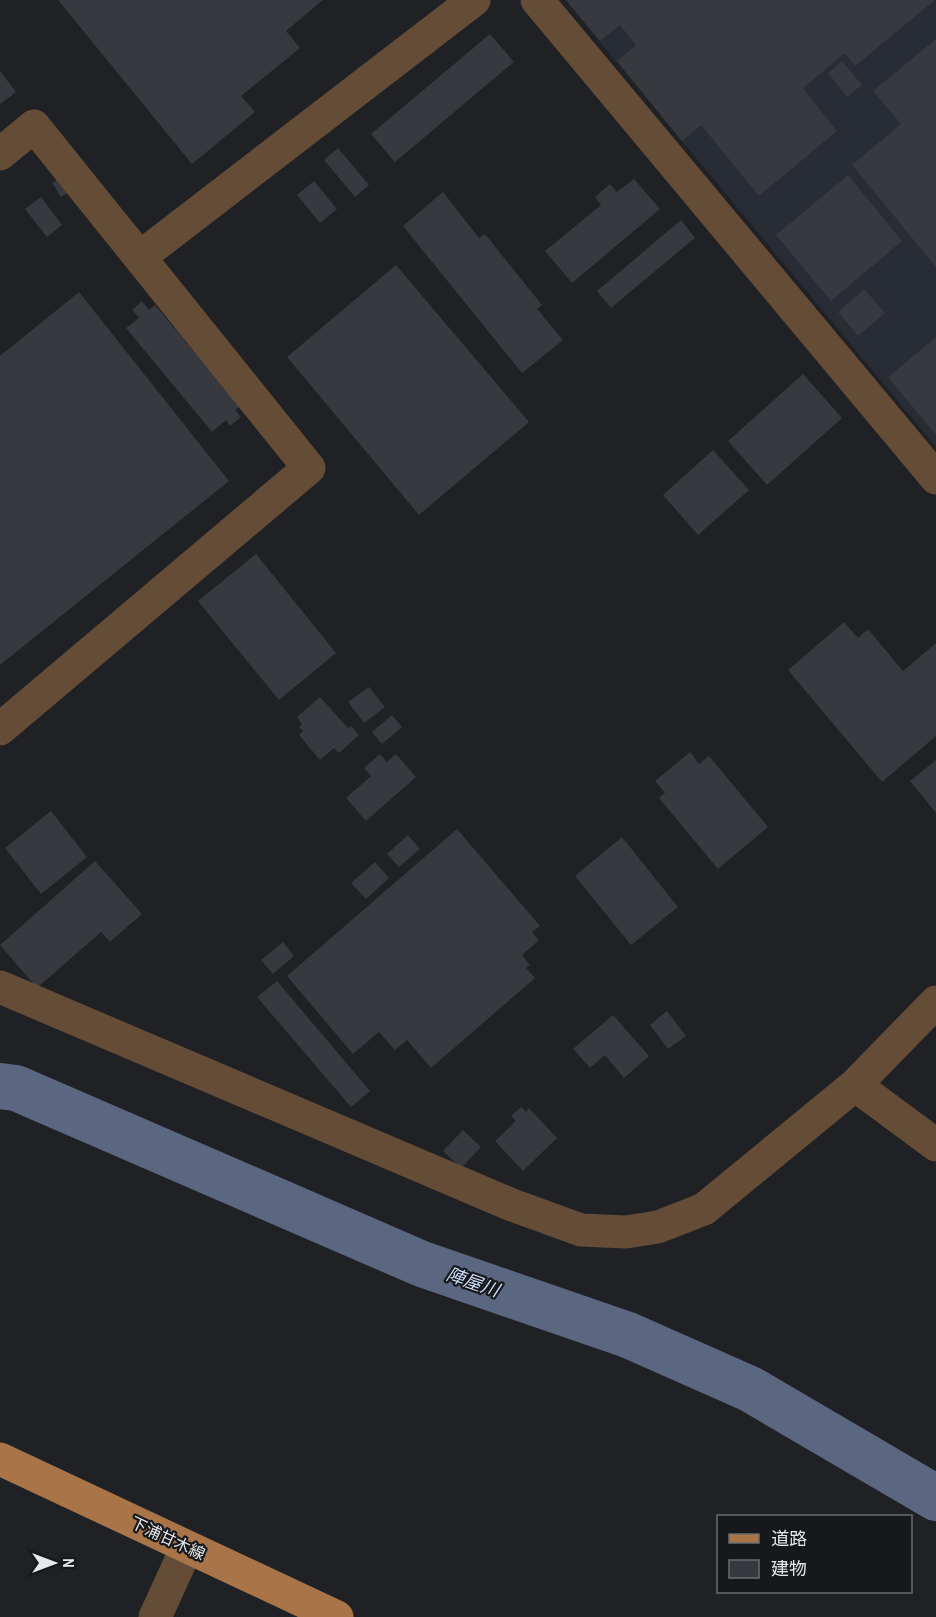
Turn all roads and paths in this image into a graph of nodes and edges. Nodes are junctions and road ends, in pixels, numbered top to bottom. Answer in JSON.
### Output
{"nodes":[{"id":1,"x":474,"y":0,"type":"edge"},
{"id":2,"x":537,"y":0,"type":"edge"},
{"id":3,"x":0,"y":154,"type":"edge"},
{"id":4,"x":140,"y":257,"type":"junction"},
{"id":5,"x":936,"y":478,"type":"edge"},
{"id":6,"x":0,"y":729,"type":"edge"},
{"id":7,"x":0,"y":987,"type":"edge"},
{"id":8,"x":936,"y":1002,"type":"edge"},
{"id":9,"x":855,"y":1085,"type":"junction"},
{"id":10,"x":936,"y":1145,"type":"edge"},
{"id":11,"x":0,"y":1459,"type":"edge"},
{"id":12,"x":187,"y":1547,"type":"junction"},
{"id":13,"x":155,"y":1617,"type":"edge"},
{"id":14,"x":337,"y":1617,"type":"edge"}],
"edges":[{"from":1,"to":4,"type":"street"},
{"from":2,"to":5,"type":"street"},
{"from":3,"to":4,"type":"street"},
{"from":4,"to":6,"type":"street"},
{"from":7,"to":9,"type":"street"},
{"from":8,"to":9,"type":"street"},
{"from":9,"to":10,"type":"street"},
{"from":11,"to":12,"type":"main road","name":"下浦甘木線"},
{"from":12,"to":13,"type":"street"},
{"from":12,"to":14,"type":"main road","name":"下浦甘木線"}]}
